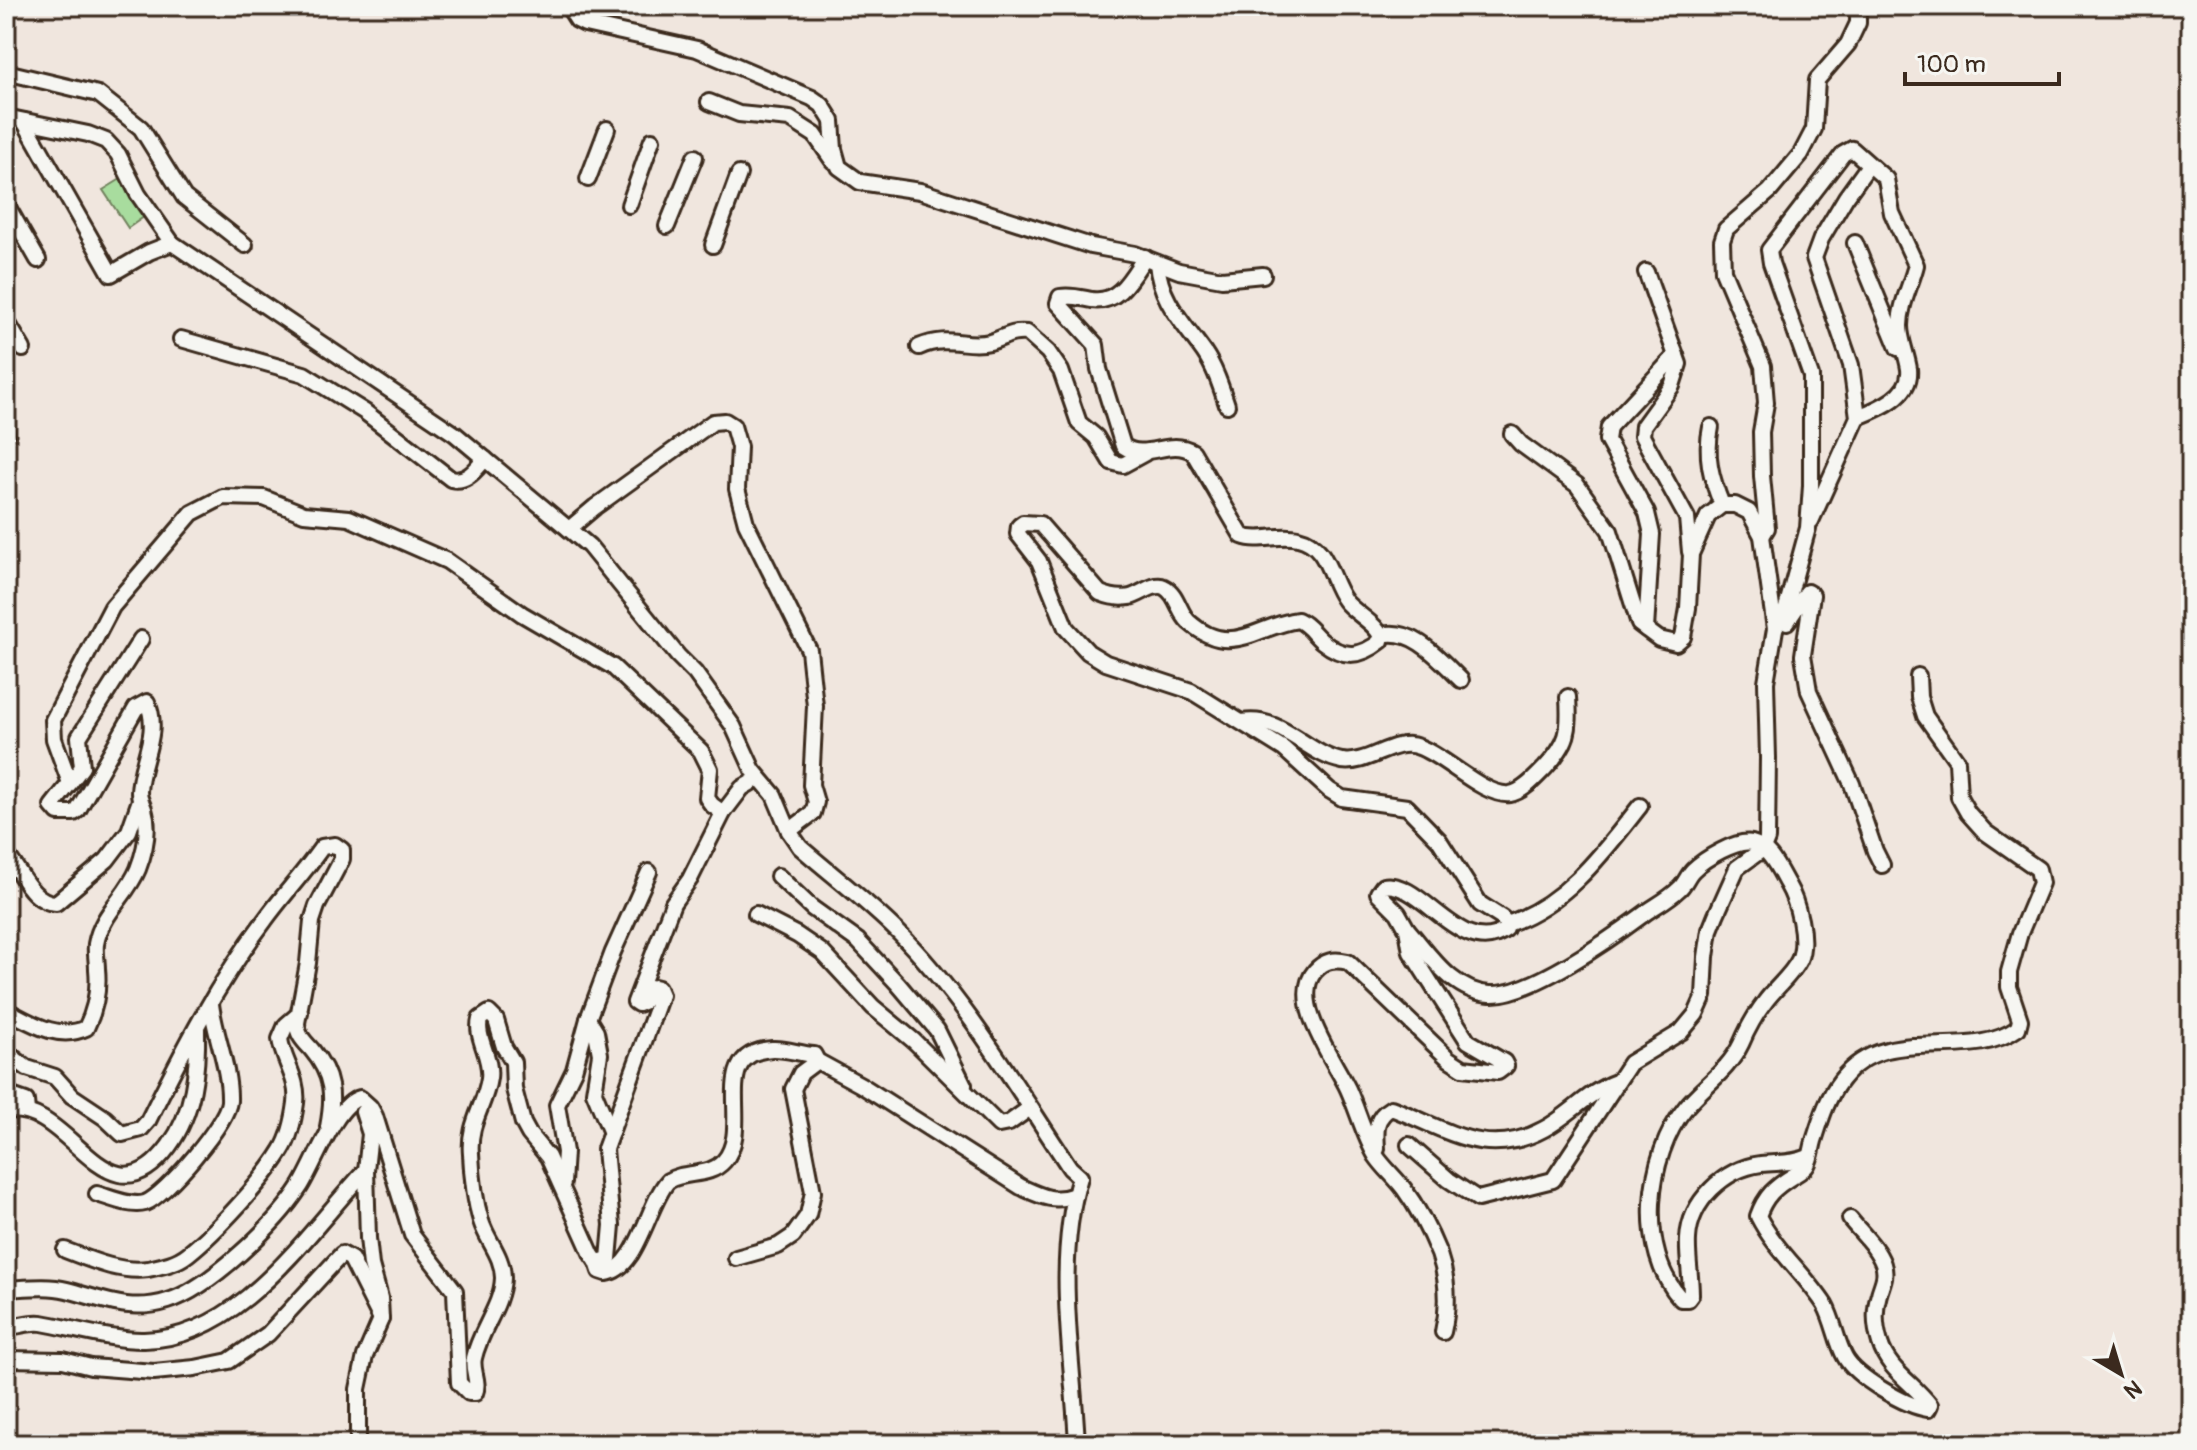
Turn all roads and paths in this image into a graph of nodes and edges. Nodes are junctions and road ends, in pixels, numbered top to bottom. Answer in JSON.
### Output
{"nodes":[{"id":1,"x":568,"y":6,"type":"edge"},
{"id":2,"x":1858,"y":6,"type":"edge"},
{"id":3,"x":6,"y":72,"type":"edge"},
{"id":4,"x":709,"y":102,"type":"dead end"},
{"id":5,"x":6,"y":117,"type":"edge"},
{"id":6,"x":24,"y":121,"type":"junction"},
{"id":7,"x":607,"y":129,"type":"dead end"},
{"id":8,"x":652,"y":140,"type":"dead end"},
{"id":9,"x":695,"y":157,"type":"dead end"},
{"id":10,"x":1869,"y":165,"type":"junction"},
{"id":11,"x":839,"y":167,"type":"junction"},
{"id":12,"x":739,"y":174,"type":"dead end"},
{"id":13,"x":588,"y":179,"type":"dead end"},
{"id":14,"x":6,"y":204,"type":"edge"},
{"id":15,"x":629,"y":205,"type":"dead end"},
{"id":16,"x":667,"y":226,"type":"dead end"},
{"id":17,"x":172,"y":243,"type":"junction"},
{"id":18,"x":1855,"y":243,"type":"dead end"},
{"id":19,"x":245,"y":245,"type":"dead end"},
{"id":20,"x":713,"y":245,"type":"dead end"},
{"id":21,"x":38,"y":260,"type":"dead end"},
{"id":22,"x":1151,"y":260,"type":"junction"},
{"id":23,"x":1646,"y":272,"type":"dead end"},
{"id":24,"x":1263,"y":275,"type":"dead end"},
{"id":25,"x":7,"y":326,"type":"edge"},
{"id":26,"x":181,"y":339,"type":"dead end"},
{"id":27,"x":919,"y":347,"type":"dead end"},
{"id":28,"x":23,"y":349,"type":"dead end"},
{"id":29,"x":1676,"y":355,"type":"junction"},
{"id":30,"x":1910,"y":373,"type":"junction"},
{"id":31,"x":1227,"y":405,"type":"dead end"},
{"id":32,"x":1858,"y":417,"type":"junction"},
{"id":33,"x":1711,"y":427,"type":"dead end"},
{"id":34,"x":6,"y":430,"type":"edge"},
{"id":35,"x":1512,"y":434,"type":"dead end"},
{"id":36,"x":6,"y":438,"type":"edge"},
{"id":37,"x":1146,"y":453,"type":"junction"},
{"id":38,"x":485,"y":459,"type":"junction"},
{"id":39,"x":1722,"y":505,"type":"junction"},
{"id":40,"x":1808,"y":528,"type":"junction"},
{"id":41,"x":569,"y":529,"type":"junction"},
{"id":42,"x":1762,"y":536,"type":"junction"},
{"id":43,"x":1691,"y":554,"type":"junction"},
{"id":44,"x":1646,"y":629,"type":"junction"},
{"id":45,"x":1775,"y":629,"type":"junction"},
{"id":46,"x":1382,"y":635,"type":"junction"},
{"id":47,"x":141,"y":639,"type":"dead end"},
{"id":48,"x":1918,"y":676,"type":"dead end"},
{"id":49,"x":1461,"y":680,"type":"dead end"},
{"id":50,"x":1568,"y":697,"type":"dead end"},
{"id":51,"x":1242,"y":722,"type":"junction"},
{"id":52,"x":759,"y":778,"type":"junction"},
{"id":53,"x":70,"y":783,"type":"junction"},
{"id":54,"x":140,"y":799,"type":"junction"},
{"id":55,"x":1640,"y":806,"type":"dead end"},
{"id":56,"x":723,"y":813,"type":"junction"},
{"id":57,"x":789,"y":831,"type":"junction"},
{"id":58,"x":1763,"y":849,"type":"junction"},
{"id":59,"x":6,"y":854,"type":"edge"},
{"id":60,"x":1882,"y":865,"type":"dead end"},
{"id":61,"x":649,"y":872,"type":"dead end"},
{"id":62,"x":778,"y":876,"type":"dead end"},
{"id":63,"x":756,"y":914,"type":"dead end"},
{"id":64,"x":1507,"y":924,"type":"junction"},
{"id":65,"x":1407,"y":929,"type":"junction"},
{"id":66,"x":211,"y":1004,"type":"junction"},
{"id":67,"x":6,"y":1010,"type":"edge"},
{"id":68,"x":300,"y":1013,"type":"junction"},
{"id":69,"x":588,"y":1019,"type":"junction"},
{"id":70,"x":197,"y":1029,"type":"junction"},
{"id":71,"x":6,"y":1052,"type":"edge"},
{"id":72,"x":817,"y":1061,"type":"junction"},
{"id":73,"x":1616,"y":1082,"type":"junction"},
{"id":74,"x":6,"y":1094,"type":"edge"},
{"id":75,"x":969,"y":1095,"type":"junction"},
{"id":76,"x":352,"y":1100,"type":"junction"},
{"id":77,"x":1030,"y":1108,"type":"junction"},
{"id":78,"x":6,"y":1111,"type":"edge"},
{"id":79,"x":27,"y":1111,"type":"junction"},
{"id":80,"x":611,"y":1133,"type":"junction"},
{"id":81,"x":324,"y":1144,"type":"junction"},
{"id":82,"x":1409,"y":1145,"type":"dead end"},
{"id":83,"x":1809,"y":1157,"type":"junction"},
{"id":84,"x":1377,"y":1158,"type":"junction"},
{"id":85,"x":366,"y":1170,"type":"junction"},
{"id":86,"x":563,"y":1193,"type":"junction"},
{"id":87,"x":97,"y":1194,"type":"dead end"},
{"id":88,"x":1075,"y":1195,"type":"junction"},
{"id":89,"x":1850,"y":1219,"type":"dead end"},
{"id":90,"x":65,"y":1250,"type":"dead end"},
{"id":91,"x":736,"y":1258,"type":"dead end"},
{"id":92,"x":597,"y":1262,"type":"junction"},
{"id":93,"x":6,"y":1289,"type":"edge"},
{"id":94,"x":381,"y":1319,"type":"junction"},
{"id":95,"x":6,"y":1327,"type":"edge"},
{"id":96,"x":1443,"y":1332,"type":"dead end"},
{"id":97,"x":6,"y":1359,"type":"edge"},
{"id":98,"x":358,"y":1444,"type":"edge"},
{"id":99,"x":1077,"y":1444,"type":"edge"}],
"edges":[{"from":1,"to":11,"type":"street"},
{"from":2,"to":42,"type":"street"},
{"from":3,"to":19,"type":"street"},
{"from":4,"to":11,"type":"street"},
{"from":5,"to":6,"type":"street"},
{"from":6,"to":17,"type":"street"},
{"from":6,"to":17,"type":"street"},
{"from":7,"to":13,"type":"street"},
{"from":8,"to":15,"type":"street"},
{"from":9,"to":16,"type":"street"},
{"from":10,"to":30,"type":"street"},
{"from":10,"to":32,"type":"street"},
{"from":10,"to":40,"type":"street"},
{"from":11,"to":22,"type":"street"},
{"from":12,"to":20,"type":"street"},
{"from":14,"to":21,"type":"street"},
{"from":17,"to":38,"type":"street"},
{"from":18,"to":30,"type":"street"},
{"from":22,"to":24,"type":"street"},
{"from":22,"to":31,"type":"street"},
{"from":22,"to":37,"type":"street"},
{"from":23,"to":29,"type":"street"},
{"from":25,"to":28,"type":"street"},
{"from":26,"to":38,"type":"street"},
{"from":27,"to":37,"type":"street"},
{"from":29,"to":43,"type":"street"},
{"from":29,"to":44,"type":"street"},
{"from":30,"to":32,"type":"street"},
{"from":32,"to":40,"type":"street"},
{"from":33,"to":39,"type":"street"},
{"from":34,"to":36,"type":"street"},
{"from":35,"to":44,"type":"street"},
{"from":37,"to":46,"type":"street"},
{"from":38,"to":41,"type":"street"},
{"from":39,"to":42,"type":"street"},
{"from":39,"to":43,"type":"street"},
{"from":40,"to":45,"type":"street"},
{"from":41,"to":52,"type":"street"},
{"from":41,"to":57,"type":"street"},
{"from":42,"to":45,"type":"street"},
{"from":43,"to":44,"type":"street"},
{"from":45,"to":58,"type":"street"},
{"from":45,"to":60,"type":"street"},
{"from":46,"to":49,"type":"street"},
{"from":46,"to":51,"type":"street"},
{"from":47,"to":53,"type":"street"},
{"from":48,"to":83,"type":"street"},
{"from":50,"to":51,"type":"street"},
{"from":51,"to":64,"type":"street"},
{"from":52,"to":56,"type":"street"},
{"from":52,"to":57,"type":"street"},
{"from":53,"to":54,"type":"street"},
{"from":53,"to":56,"type":"street"},
{"from":54,"to":59,"type":"street"},
{"from":54,"to":67,"type":"street"},
{"from":55,"to":64,"type":"street"},
{"from":56,"to":80,"type":"street"},
{"from":57,"to":77,"type":"street"},
{"from":58,"to":65,"type":"street"},
{"from":58,"to":73,"type":"street"},
{"from":58,"to":83,"type":"street"},
{"from":61,"to":69,"type":"street"},
{"from":62,"to":75,"type":"street"},
{"from":63,"to":75,"type":"street"},
{"from":64,"to":65,"type":"street"},
{"from":65,"to":84,"type":"street"},
{"from":66,"to":68,"type":"street"},
{"from":66,"to":70,"type":"street"},
{"from":66,"to":87,"type":"street"},
{"from":68,"to":81,"type":"street"},
{"from":68,"to":90,"type":"street"},
{"from":69,"to":80,"type":"street"},
{"from":69,"to":86,"type":"street"},
{"from":70,"to":71,"type":"street"},
{"from":70,"to":79,"type":"street"},
{"from":72,"to":88,"type":"street"},
{"from":72,"to":91,"type":"street"},
{"from":72,"to":92,"type":"street"},
{"from":73,"to":82,"type":"street"},
{"from":73,"to":84,"type":"street"},
{"from":74,"to":79,"type":"street"},
{"from":75,"to":77,"type":"street"},
{"from":76,"to":81,"type":"street"},
{"from":76,"to":85,"type":"street"},
{"from":76,"to":86,"type":"street"},
{"from":77,"to":88,"type":"street"},
{"from":78,"to":79,"type":"street"},
{"from":80,"to":92,"type":"street"},
{"from":81,"to":93,"type":"street"},
{"from":83,"to":89,"type":"street"},
{"from":84,"to":96,"type":"street"},
{"from":85,"to":94,"type":"street"},
{"from":85,"to":95,"type":"street"},
{"from":86,"to":92,"type":"street"},
{"from":88,"to":99,"type":"street"},
{"from":94,"to":97,"type":"street"},
{"from":94,"to":98,"type":"street"}]}
